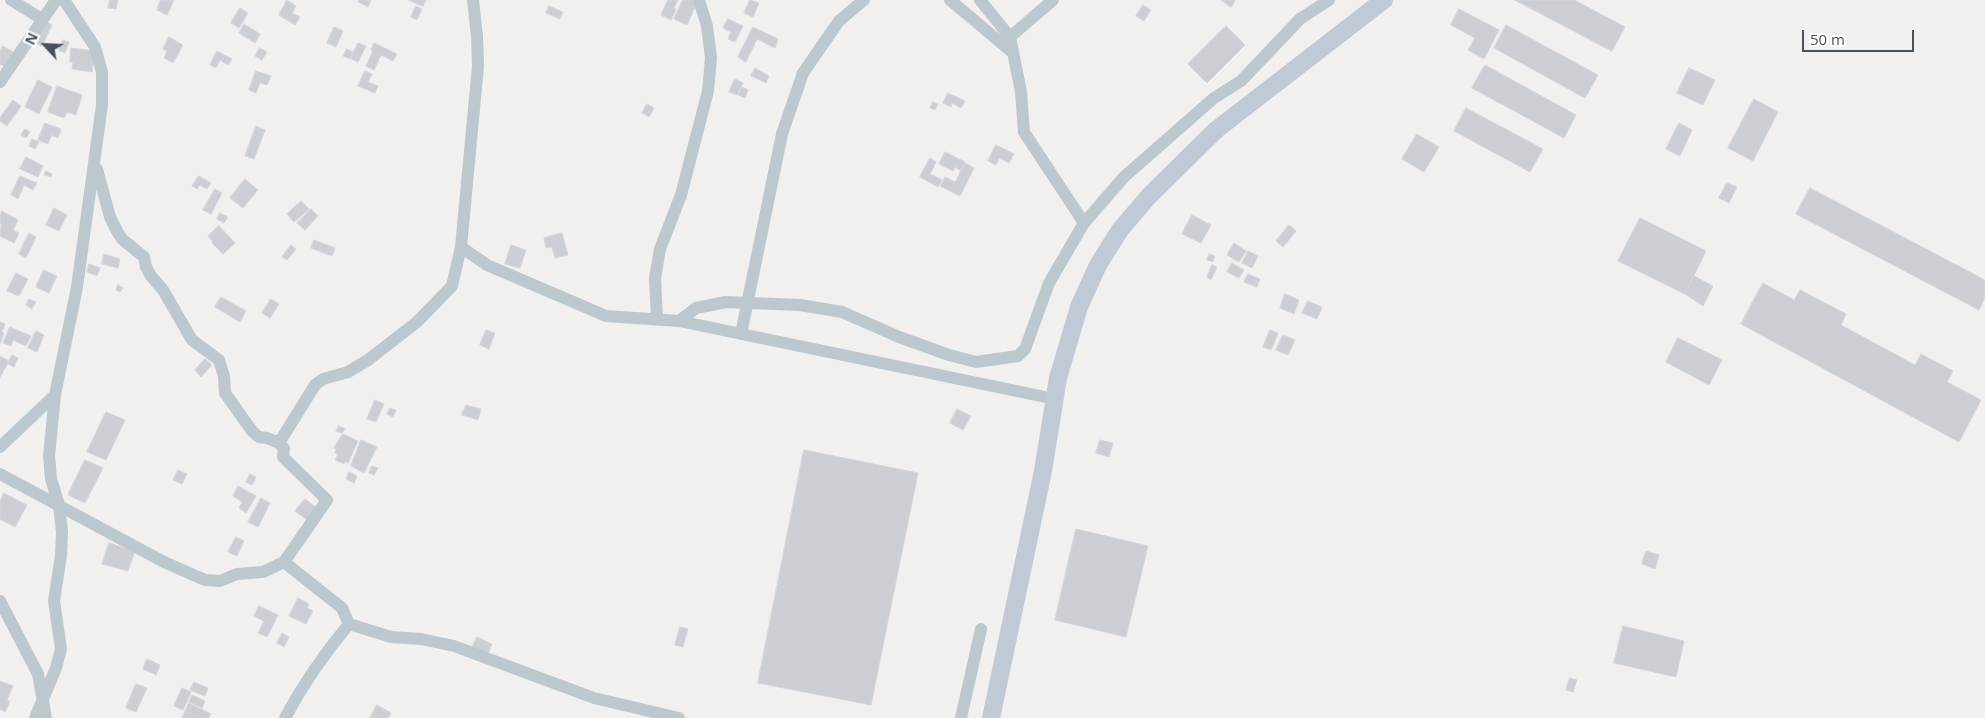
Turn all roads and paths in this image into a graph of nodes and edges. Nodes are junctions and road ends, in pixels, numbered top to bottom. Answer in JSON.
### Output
{"nodes":[{"id":1,"x":12,"y":0,"type":"edge"},
{"id":2,"x":56,"y":0,"type":"edge"},
{"id":3,"x":64,"y":0,"type":"edge"},
{"id":4,"x":473,"y":0,"type":"edge"},
{"id":5,"x":699,"y":0,"type":"edge"},
{"id":6,"x":864,"y":0,"type":"edge"},
{"id":7,"x":950,"y":0,"type":"edge"},
{"id":8,"x":980,"y":0,"type":"edge"},
{"id":9,"x":1053,"y":0,"type":"edge"},
{"id":10,"x":1328,"y":0,"type":"edge"},
{"id":11,"x":1384,"y":0,"type":"edge"},
{"id":12,"x":42,"y":19,"type":"junction"},
{"id":13,"x":1010,"y":37,"type":"junction"},
{"id":14,"x":1013,"y":53,"type":"junction"},
{"id":15,"x":0,"y":82,"type":"edge"},
{"id":16,"x":96,"y":155,"type":"junction"},
{"id":17,"x":1084,"y":223,"type":"junction"},
{"id":18,"x":461,"y":247,"type":"junction"},
{"id":19,"x":746,"y":303,"type":"junction"},
{"id":20,"x":657,"y":319,"type":"junction"},
{"id":21,"x":679,"y":322,"type":"junction"},
{"id":22,"x":741,"y":334,"type":"junction"},
{"id":23,"x":55,"y":395,"type":"junction"},
{"id":24,"x":1055,"y":399,"type":"junction"},
{"id":25,"x":279,"y":443,"type":"junction"},
{"id":26,"x":0,"y":447,"type":"edge"},
{"id":27,"x":0,"y":474,"type":"edge"},
{"id":28,"x":59,"y":505,"type":"junction"},
{"id":29,"x":284,"y":562,"type":"junction"},
{"id":30,"x":0,"y":601,"type":"edge"},
{"id":31,"x":349,"y":624,"type":"junction"},
{"id":32,"x":981,"y":629,"type":"dead end"},
{"id":33,"x":42,"y":702,"type":"junction"},
{"id":34,"x":661,"y":716,"type":"edge"},
{"id":35,"x":35,"y":718,"type":"edge"},
{"id":36,"x":46,"y":718,"type":"edge"},
{"id":37,"x":285,"y":718,"type":"edge"},
{"id":38,"x":679,"y":718,"type":"edge"},
{"id":39,"x":961,"y":718,"type":"edge"},
{"id":40,"x":991,"y":718,"type":"edge"}],
"edges":[{"from":1,"to":12,"type":"street"},
{"from":2,"to":12,"type":"street"},
{"from":3,"to":16,"type":"street"},
{"from":4,"to":18,"type":"street"},
{"from":5,"to":20,"type":"street"},
{"from":6,"to":19,"type":"street"},
{"from":7,"to":14,"type":"street"},
{"from":8,"to":13,"type":"street"},
{"from":9,"to":13,"type":"street"},
{"from":10,"to":17,"type":"street"},
{"from":11,"to":24,"type":"street"},
{"from":12,"to":15,"type":"street"},
{"from":13,"to":14,"type":"street"},
{"from":14,"to":17,"type":"street"},
{"from":16,"to":23,"type":"street"},
{"from":16,"to":25,"type":"street"},
{"from":17,"to":19,"type":"street"},
{"from":18,"to":20,"type":"street"},
{"from":18,"to":25,"type":"street"},
{"from":19,"to":21,"type":"street"},
{"from":19,"to":22,"type":"street"},
{"from":20,"to":21,"type":"street"},
{"from":21,"to":22,"type":"street"},
{"from":22,"to":24,"type":"street"},
{"from":23,"to":26,"type":"street"},
{"from":23,"to":28,"type":"street"},
{"from":24,"to":40,"type":"street"},
{"from":25,"to":29,"type":"street"},
{"from":27,"to":28,"type":"street"},
{"from":28,"to":29,"type":"street"},
{"from":28,"to":33,"type":"street"},
{"from":29,"to":31,"type":"street"},
{"from":30,"to":33,"type":"street"},
{"from":31,"to":34,"type":"street"},
{"from":31,"to":37,"type":"street"},
{"from":32,"to":39,"type":"street"},
{"from":33,"to":35,"type":"street"},
{"from":33,"to":36,"type":"street"},
{"from":34,"to":38,"type":"street"}]}
